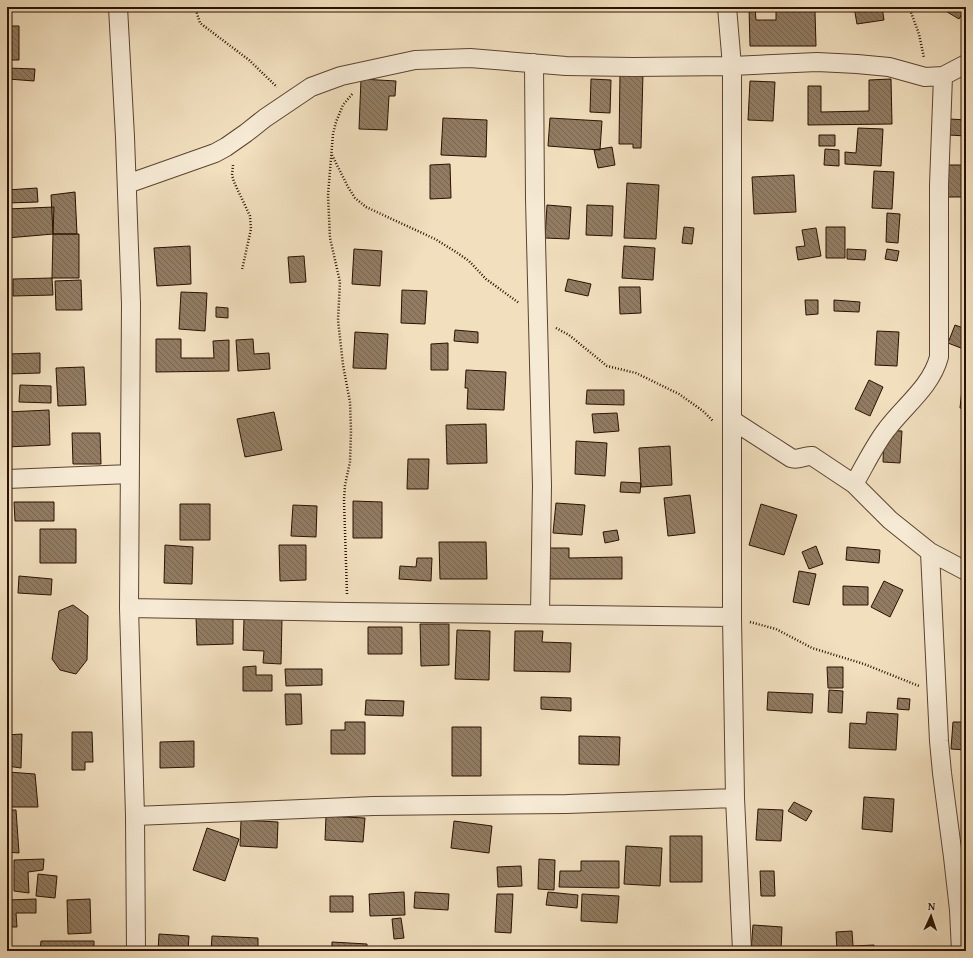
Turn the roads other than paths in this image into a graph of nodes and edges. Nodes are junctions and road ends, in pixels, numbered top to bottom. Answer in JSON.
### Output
{"nodes":[{"id":1,"x":118,"y":7,"type":"edge"},
{"id":2,"x":727,"y":7,"type":"edge"},
{"id":3,"x":534,"y":63,"type":"junction"},
{"id":4,"x":966,"y":64,"type":"edge"},
{"id":5,"x":732,"y":66,"type":"junction"},
{"id":6,"x":934,"y":76,"type":"junction"},
{"id":7,"x":126,"y":184,"type":"junction"},
{"id":8,"x":732,"y":420,"type":"junction"},
{"id":9,"x":130,"y":474,"type":"junction"},
{"id":10,"x":7,"y":479,"type":"edge"},
{"id":11,"x":854,"y":484,"type":"junction"},
{"id":12,"x":930,"y":552,"type":"junction"},
{"id":13,"x":966,"y":572,"type":"edge"},
{"id":14,"x":129,"y":608,"type":"junction"},
{"id":15,"x":540,"y":614,"type":"junction"},
{"id":16,"x":732,"y":617,"type":"junction"},
{"id":17,"x":735,"y":798,"type":"junction"},
{"id":18,"x":135,"y":816,"type":"junction"},
{"id":19,"x":136,"y":951,"type":"edge"},
{"id":20,"x":742,"y":951,"type":"edge"},
{"id":21,"x":961,"y":951,"type":"edge"}],
"edges":[{"from":1,"to":7,"type":"street"},
{"from":2,"to":5,"type":"street"},
{"from":3,"to":5,"type":"street"},
{"from":3,"to":7,"type":"street"},
{"from":3,"to":15,"type":"street"},
{"from":4,"to":6,"type":"street"},
{"from":5,"to":6,"type":"street"},
{"from":5,"to":8,"type":"street"},
{"from":6,"to":11,"type":"street"},
{"from":7,"to":9,"type":"street"},
{"from":8,"to":11,"type":"street"},
{"from":8,"to":16,"type":"street"},
{"from":9,"to":10,"type":"street"},
{"from":9,"to":14,"type":"street"},
{"from":11,"to":12,"type":"street"},
{"from":12,"to":13,"type":"street"},
{"from":12,"to":21,"type":"street"},
{"from":14,"to":15,"type":"street"},
{"from":14,"to":18,"type":"street"},
{"from":15,"to":16,"type":"street"},
{"from":16,"to":17,"type":"street"},
{"from":17,"to":18,"type":"street"},
{"from":17,"to":20,"type":"street"},
{"from":18,"to":19,"type":"street"}]}
